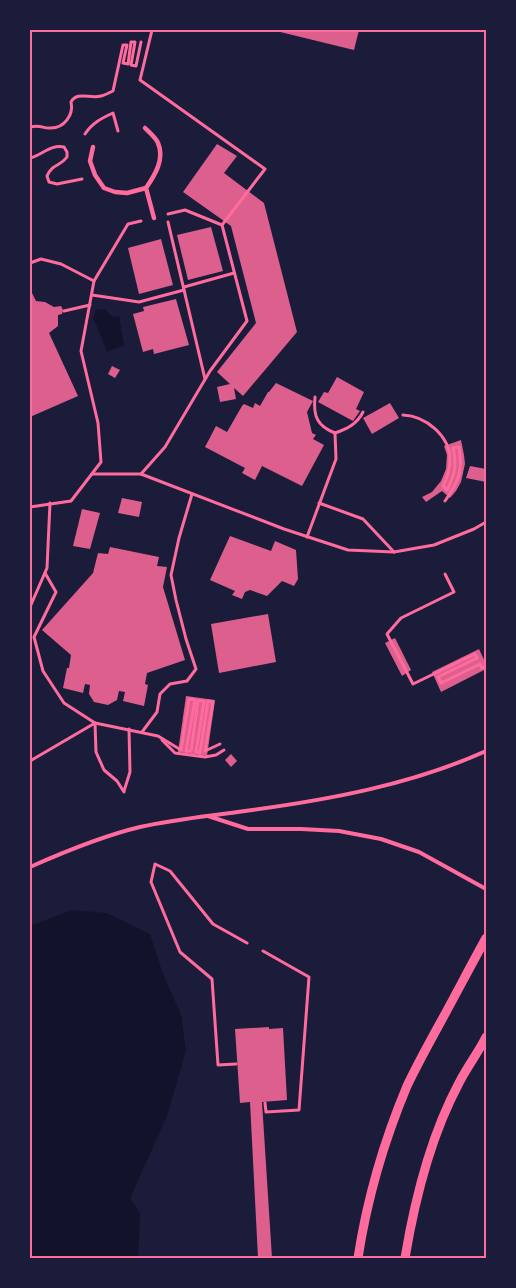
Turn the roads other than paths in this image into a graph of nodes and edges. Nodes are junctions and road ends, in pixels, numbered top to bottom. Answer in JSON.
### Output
{"nodes":[{"id":1,"x":145,"y":128,"type":"dead end"},
{"id":2,"x":93,"y":147,"type":"dead end"},
{"id":3,"x":146,"y":188,"type":"junction"},
{"id":4,"x":154,"y":218,"type":"road end"},
{"id":5,"x":486,"y":750,"type":"edge"},
{"id":6,"x":206,"y":816,"type":"junction"},
{"id":7,"x":30,"y":867,"type":"edge"},
{"id":8,"x":486,"y":890,"type":"edge"},
{"id":9,"x":486,"y":938,"type":"edge"},
{"id":10,"x":486,"y":1037,"type":"edge"},
{"id":11,"x":358,"y":1258,"type":"edge"},
{"id":12,"x":405,"y":1258,"type":"edge"}],
"edges":[{"from":1,"to":3,"type":"street"},
{"from":2,"to":3,"type":"street"},
{"from":3,"to":4,"type":"street"},
{"from":5,"to":6,"type":"lane"},
{"from":6,"to":7,"type":"lane"},
{"from":6,"to":8,"type":"lane"},
{"from":9,"to":11,"type":"street"},
{"from":10,"to":12,"type":"street"}]}
